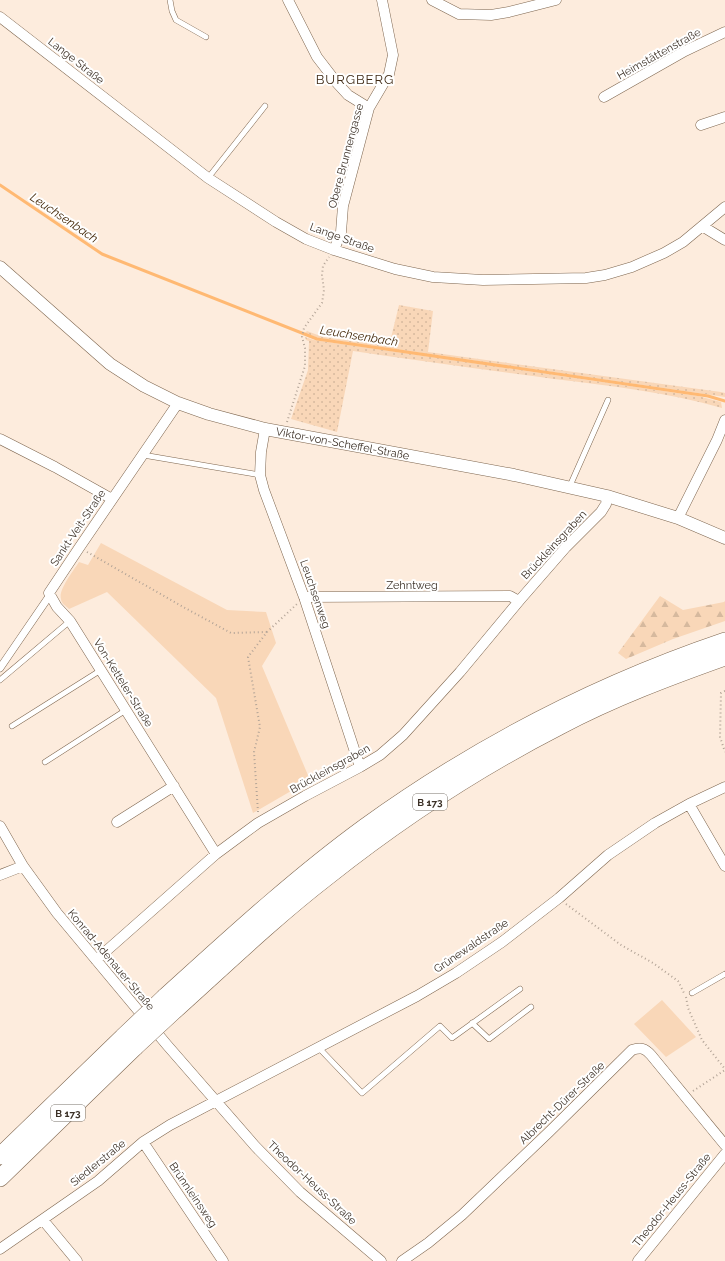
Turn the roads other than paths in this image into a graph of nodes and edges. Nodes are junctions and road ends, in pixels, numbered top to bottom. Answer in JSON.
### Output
{"nodes":[{"id":1,"x":170,"y":0,"type":"edge"},
{"id":2,"x":288,"y":0,"type":"edge"},
{"id":3,"x":382,"y":0,"type":"edge"},
{"id":4,"x":432,"y":0,"type":"edge"},
{"id":5,"x":556,"y":0,"type":"edge"},
{"id":6,"x":0,"y":17,"type":"edge"},
{"id":7,"x":725,"y":32,"type":"edge"},
{"id":8,"x":206,"y":37,"type":"dead end"},
{"id":9,"x":604,"y":98,"type":"dead end"},
{"id":10,"x":265,"y":106,"type":"dead end"},
{"id":11,"x":369,"y":108,"type":"junction"},
{"id":12,"x":725,"y":117,"type":"edge"},
{"id":13,"x":701,"y":125,"type":"dead end"},
{"id":14,"x":208,"y":178,"type":"junction"},
{"id":15,"x":725,"y":207,"type":"edge"},
{"id":16,"x":702,"y":226,"type":"junction"},
{"id":17,"x":725,"y":240,"type":"edge"},
{"id":18,"x":334,"y":250,"type":"junction"},
{"id":19,"x":0,"y":267,"type":"edge"},
{"id":20,"x":608,"y":400,"type":"dead end"},
{"id":21,"x":178,"y":403,"type":"junction"},
{"id":22,"x":725,"y":420,"type":"edge"},
{"id":23,"x":265,"y":429,"type":"junction"},
{"id":24,"x":0,"y":439,"type":"edge"},
{"id":25,"x":143,"y":454,"type":"junction"},
{"id":26,"x":260,"y":475,"type":"junction"},
{"id":27,"x":569,"y":488,"type":"junction"},
{"id":28,"x":607,"y":496,"type":"junction"},
{"id":29,"x":112,"y":499,"type":"junction"},
{"id":30,"x":678,"y":518,"type":"junction"},
{"id":31,"x":725,"y":538,"type":"edge"},
{"id":32,"x":50,"y":596,"type":"junction"},
{"id":33,"x":304,"y":597,"type":"junction"},
{"id":34,"x":519,"y":601,"type":"junction"},
{"id":35,"x":70,"y":621,"type":"junction"},
{"id":36,"x":725,"y":640,"type":"edge"},
{"id":37,"x":725,"y":657,"type":"edge"},
{"id":38,"x":0,"y":668,"type":"edge"},
{"id":39,"x":101,"y":670,"type":"junction"},
{"id":40,"x":0,"y":680,"type":"edge"},
{"id":41,"x":126,"y":710,"type":"junction"},
{"id":42,"x":12,"y":726,"type":"dead end"},
{"id":43,"x":45,"y":762,"type":"dead end"},
{"id":44,"x":360,"y":767,"type":"junction"},
{"id":45,"x":174,"y":786,"type":"junction"},
{"id":46,"x":725,"y":787,"type":"edge"},
{"id":47,"x":689,"y":804,"type":"junction"},
{"id":48,"x":117,"y":822,"type":"dead end"},
{"id":49,"x":0,"y":826,"type":"edge"},
{"id":50,"x":216,"y":854,"type":"junction"},
{"id":51,"x":23,"y":866,"type":"junction"},
{"id":52,"x":725,"y":866,"type":"edge"},
{"id":53,"x":0,"y":876,"type":"edge"},
{"id":54,"x":96,"y":960,"type":"junction"},
{"id":55,"x":725,"y":974,"type":"edge"},
{"id":56,"x":520,"y":989,"type":"dead end"},
{"id":57,"x":692,"y":993,"type":"dead end"},
{"id":58,"x":170,"y":1003,"type":"junction"},
{"id":59,"x":531,"y":1007,"type":"dead end"},
{"id":60,"x":472,"y":1023,"type":"junction"},
{"id":61,"x":129,"y":1042,"type":"junction"},
{"id":62,"x":318,"y":1046,"type":"junction"},
{"id":63,"x":215,"y":1101,"type":"junction"},
{"id":64,"x":143,"y":1142,"type":"junction"},
{"id":65,"x":725,"y":1145,"type":"edge"},
{"id":66,"x":725,"y":1154,"type":"edge"},
{"id":67,"x":0,"y":1156,"type":"edge"},
{"id":68,"x":0,"y":1178,"type":"edge"},
{"id":69,"x":43,"y":1220,"type":"junction"},
{"id":70,"x":0,"y":1249,"type":"edge"},
{"id":71,"x":77,"y":1261,"type":"edge"},
{"id":72,"x":222,"y":1261,"type":"edge"},
{"id":73,"x":381,"y":1261,"type":"edge"},
{"id":74,"x":402,"y":1261,"type":"edge"},
{"id":75,"x":638,"y":1261,"type":"edge"}],
"edges":[{"from":1,"to":8,"type":"lane"},
{"from":2,"to":11,"type":"street"},
{"from":3,"to":11,"type":"street","name":"Obere Brunnengasse"},
{"from":4,"to":5,"type":"street"},
{"from":6,"to":14,"type":"street","name":"Lange Straße"},
{"from":7,"to":9,"type":"street","name":"Heimstättenstraße"},
{"from":10,"to":14,"type":"lane"},
{"from":11,"to":18,"type":"street","name":"Obere Brunnengasse"},
{"from":12,"to":13,"type":"street"},
{"from":14,"to":18,"type":"street","name":"Lange Straße"},
{"from":15,"to":16,"type":"street","name":"Lange Straße"},
{"from":16,"to":17,"type":"street"},
{"from":16,"to":18,"type":"street","name":"Lange Straße"},
{"from":19,"to":21,"type":"street","name":"Viktor-von-Scheffel-Straße"},
{"from":20,"to":27,"type":"lane"},
{"from":21,"to":23,"type":"street","name":"Viktor-von-Scheffel-Straße"},
{"from":21,"to":25,"type":"street","name":"Sankt-Veit-Straße"},
{"from":22,"to":30,"type":"street"},
{"from":23,"to":26,"type":"street","name":"Leuchsenweg"},
{"from":23,"to":27,"type":"street","name":"Viktor-von-Scheffel-Straße"},
{"from":24,"to":29,"type":"street"},
{"from":25,"to":26,"type":"lane"},
{"from":25,"to":29,"type":"street","name":"Sankt-Veit-Straße"},
{"from":26,"to":33,"type":"street","name":"Leuchsenweg"},
{"from":27,"to":28,"type":"street","name":"Viktor-von-Scheffel-Straße"},
{"from":28,"to":30,"type":"street","name":"Viktor-von-Scheffel-Straße"},
{"from":28,"to":34,"type":"street","name":"Brückleinsgraben"},
{"from":29,"to":32,"type":"street","name":"Sankt-Veit-Straße"},
{"from":30,"to":31,"type":"street","name":"Viktor-von-Scheffel-Straße"},
{"from":32,"to":35,"type":"street","name":"Von-Ketteler-Straße"},
{"from":32,"to":38,"type":"street","name":"Sankt-Veit-Straße"},
{"from":33,"to":34,"type":"street","name":"Zehntweg"},
{"from":33,"to":44,"type":"street","name":"Leuchsenweg"},
{"from":34,"to":44,"type":"street","name":"Brückleinsgraben"},
{"from":35,"to":39,"type":"street","name":"Von-Ketteler-Straße"},
{"from":35,"to":40,"type":"lane"},
{"from":36,"to":58,"type":"highway","number":"B 173"},
{"from":37,"to":58,"type":"highway","number":"B 173"},
{"from":39,"to":41,"type":"street","name":"Von-Ketteler-Straße"},
{"from":39,"to":42,"type":"lane"},
{"from":41,"to":43,"type":"lane"},
{"from":41,"to":45,"type":"street","name":"Von-Ketteler-Straße"},
{"from":44,"to":50,"type":"street","name":"Brückleinsgraben"},
{"from":45,"to":48,"type":"street"},
{"from":45,"to":50,"type":"street","name":"Von-Ketteler-Straße"},
{"from":46,"to":47,"type":"street","name":"Grünewaldstraße"},
{"from":47,"to":52,"type":"street"},
{"from":47,"to":62,"type":"street","name":"Grünewaldstraße"},
{"from":49,"to":51,"type":"street","name":"Konrad-Adenauer-Straße"},
{"from":50,"to":54,"type":"street","name":"Brückleinsgraben"},
{"from":51,"to":53,"type":"street"},
{"from":51,"to":54,"type":"street","name":"Konrad-Adenauer-Straße"},
{"from":54,"to":63,"type":"street","name":"Konrad-Adenauer-Straße"},
{"from":55,"to":57,"type":"lane"},
{"from":56,"to":60,"type":"lane"},
{"from":58,"to":61,"type":"highway","number":"B 173","bridge":true},
{"from":59,"to":60,"type":"lane"},
{"from":60,"to":62,"type":"lane"},
{"from":61,"to":67,"type":"highway","number":"B 173"},
{"from":61,"to":68,"type":"highway","number":"B 173"},
{"from":62,"to":63,"type":"street","name":"Grünewaldstraße"},
{"from":63,"to":64,"type":"street","name":"Siedlerstraße"},
{"from":63,"to":73,"type":"street","name":"Theodor-Heuss-Straße"},
{"from":64,"to":69,"type":"street","name":"Siedlerstraße"},
{"from":64,"to":72,"type":"street","name":"Brünnleinsweg"},
{"from":65,"to":74,"type":"street","name":"Albrecht-Dürer-Straße"},
{"from":66,"to":75,"type":"street","name":"Theodor-Heuss-Straße"},
{"from":69,"to":70,"type":"street","name":"Siedlerstraße"},
{"from":69,"to":71,"type":"street"}]}
